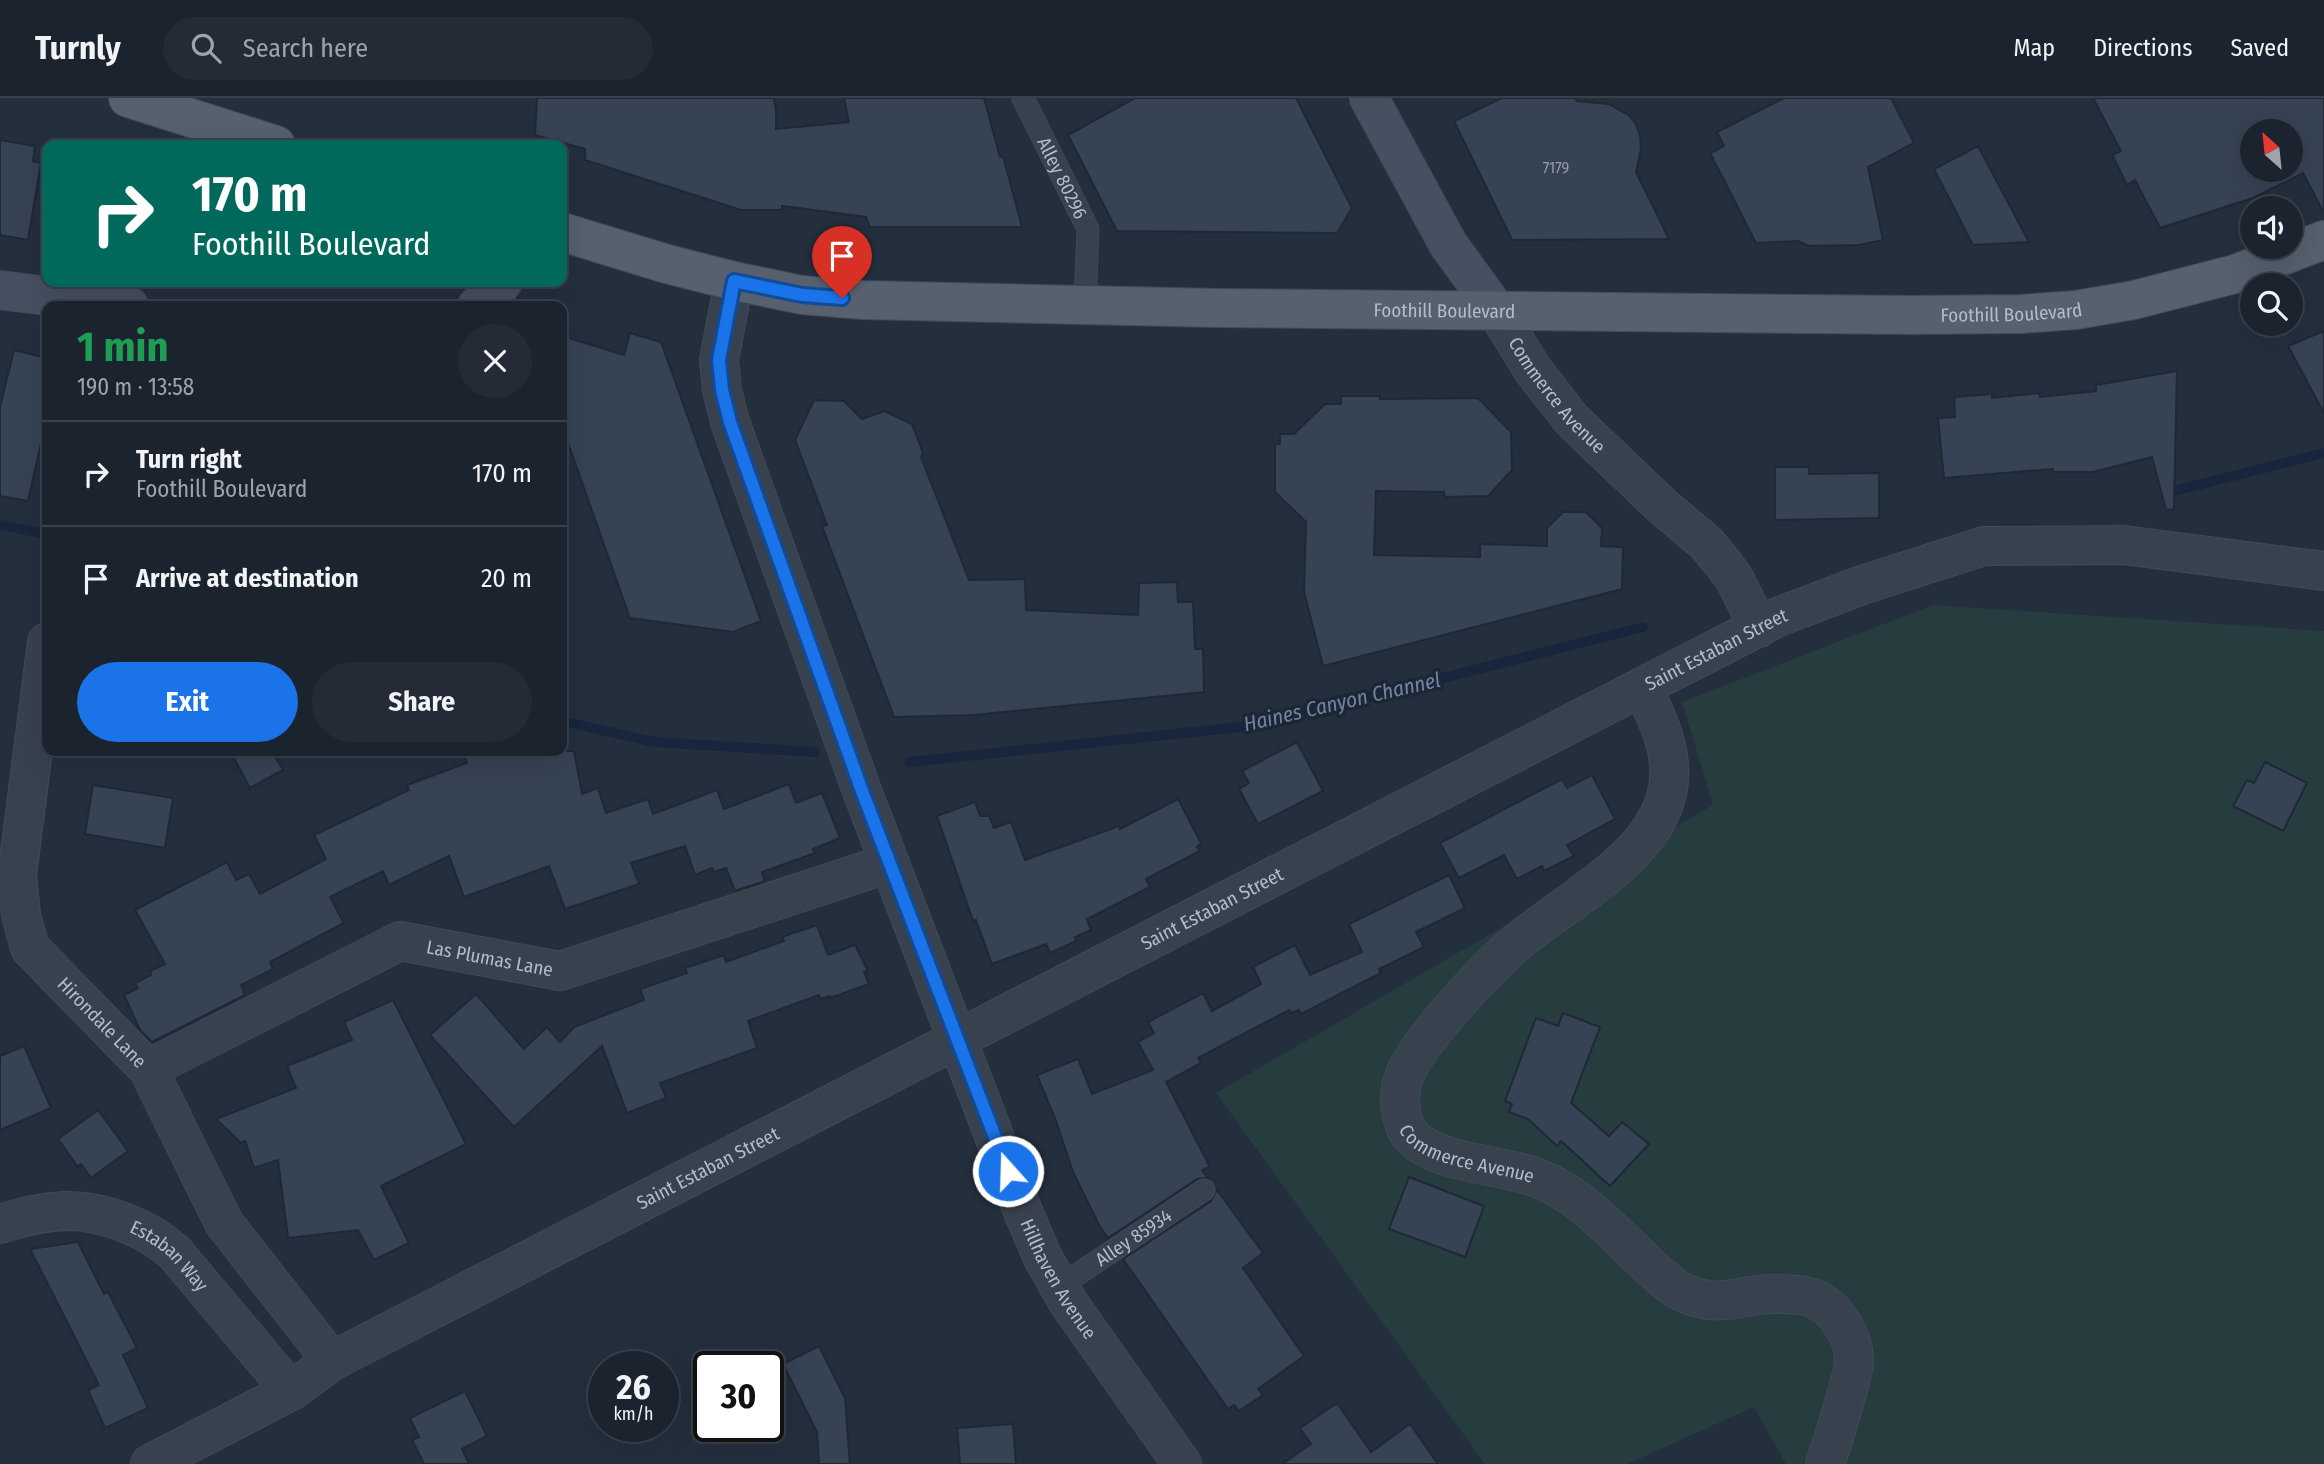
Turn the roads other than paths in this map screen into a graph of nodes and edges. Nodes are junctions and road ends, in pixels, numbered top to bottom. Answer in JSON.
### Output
{"nodes":[{"id":1,"x":128,"y":98,"type":"edge"},
{"id":2,"x":1023,"y":98,"type":"edge"},
{"id":3,"x":1369,"y":98,"type":"edge"},
{"id":4,"x":260,"y":140,"type":"edge"},
{"id":5,"x":567,"y":234,"type":"edge"},
{"id":6,"x":2324,"y":240,"type":"edge"},
{"id":7,"x":734,"y":281,"type":"junction"},
{"id":8,"x":499,"y":287,"type":"edge"},
{"id":9,"x":0,"y":290,"type":"edge"},
{"id":10,"x":89,"y":301,"type":"edge"},
{"id":11,"x":486,"y":301,"type":"edge"},
{"id":12,"x":1085,"y":304,"type":"junction"},
{"id":13,"x":1496,"y":310,"type":"junction"},
{"id":14,"x":2324,"y":570,"type":"edge"},
{"id":15,"x":1759,"y":628,"type":"junction"},
{"id":16,"x":42,"y":682,"type":"edge"},
{"id":17,"x":1642,"y":687,"type":"junction"},
{"id":18,"x":890,"y":863,"type":"junction"},
{"id":19,"x":959,"y":1040,"type":"junction"},
{"id":20,"x":148,"y":1069,"type":"junction"},
{"id":21,"x":1204,"y":1190,"type":"dead end"},
{"id":22,"x":0,"y":1224,"type":"edge"},
{"id":23,"x":1060,"y":1286,"type":"junction"},
{"id":24,"x":332,"y":1361,"type":"junction"},
{"id":25,"x":291,"y":1391,"type":"junction"},
{"id":26,"x":150,"y":1464,"type":"edge"},
{"id":27,"x":1182,"y":1464,"type":"edge"},
{"id":28,"x":1825,"y":1464,"type":"edge"}],
"edges":[{"from":1,"to":4,"type":"main road"},
{"from":2,"to":12,"type":"lane","name":"Alley 80296"},
{"from":3,"to":13,"type":"street","name":"Commerce Avenue"},
{"from":5,"to":7,"type":"main road","name":"Foothill Boulevard"},
{"from":6,"to":13,"type":"main road","name":"Foothill Boulevard"},
{"from":7,"to":12,"type":"main road","name":"Foothill Boulevard"},
{"from":7,"to":18,"type":"street","name":"Hillhaven Avenue"},
{"from":8,"to":11,"type":"street"},
{"from":9,"to":10,"type":"street"},
{"from":12,"to":13,"type":"main road","name":"Foothill Boulevard"},
{"from":13,"to":15,"type":"street","name":"Commerce Avenue"},
{"from":14,"to":15,"type":"street","name":"Saint Estaban Street"},
{"from":15,"to":17,"type":"street","name":"Saint Estaban Street"},
{"from":16,"to":20,"type":"street","name":"Hirondale Lane"},
{"from":17,"to":19,"type":"street","name":"Saint Estaban Street"},
{"from":17,"to":28,"type":"street","name":"Commerce Avenue"},
{"from":18,"to":19,"type":"street","name":"Hillhaven Avenue"},
{"from":18,"to":20,"type":"street","name":"Las Plumas Lane"},
{"from":19,"to":23,"type":"street","name":"Hillhaven Avenue"},
{"from":19,"to":24,"type":"street","name":"Saint Estaban Street"},
{"from":20,"to":24,"type":"street","name":"Hirondale Lane"},
{"from":21,"to":23,"type":"lane","name":"Alley 85934"},
{"from":22,"to":25,"type":"street","name":"Estaban Way"},
{"from":23,"to":27,"type":"street","name":"Hillhaven Avenue"},
{"from":24,"to":25,"type":"street","name":"Saint Estaban Street"},
{"from":25,"to":26,"type":"street","name":"Saint Estaban Street"}]}
